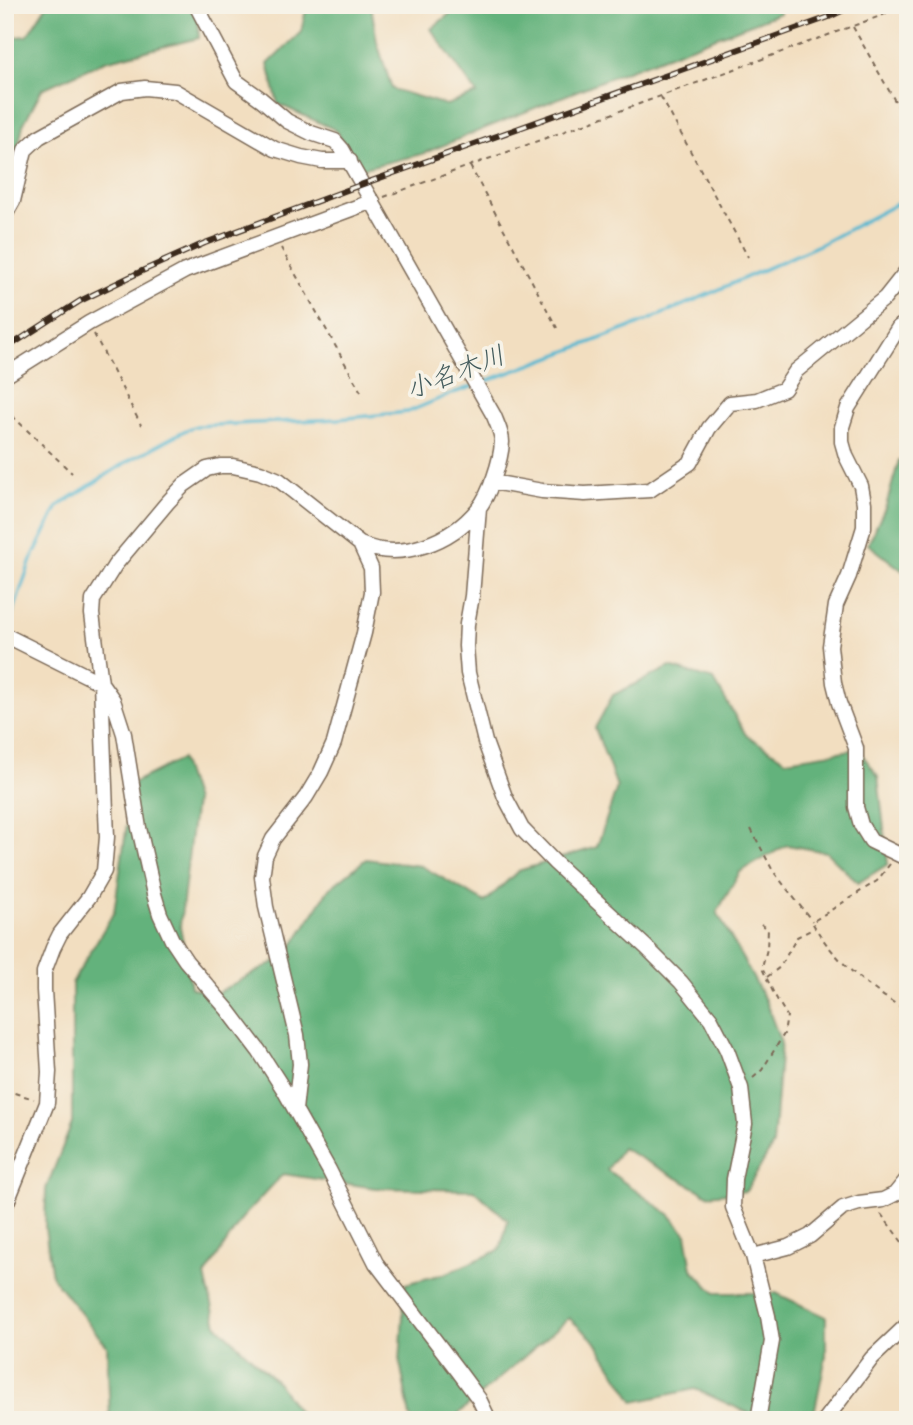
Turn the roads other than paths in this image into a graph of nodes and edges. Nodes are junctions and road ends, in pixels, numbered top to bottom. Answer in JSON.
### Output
{"nodes":[{"id":1,"x":196,"y":5,"type":"edge"},
{"id":2,"x":350,"y":162,"type":"junction"},
{"id":3,"x":373,"y":201,"type":"junction"},
{"id":4,"x":5,"y":215,"type":"edge"},
{"id":5,"x":908,"y":269,"type":"edge"},
{"id":6,"x":908,"y":321,"type":"edge"},
{"id":7,"x":5,"y":376,"type":"edge"},
{"id":8,"x":492,"y":482,"type":"junction"},
{"id":9,"x":479,"y":508,"type":"junction"},
{"id":10,"x":360,"y":544,"type":"junction"},
{"id":11,"x":5,"y":635,"type":"edge"},
{"id":12,"x":101,"y":683,"type":"junction"},
{"id":13,"x":903,"y":856,"type":"edge"},
{"id":14,"x":295,"y":1111,"type":"junction"},
{"id":15,"x":908,"y":1178,"type":"edge"},
{"id":16,"x":5,"y":1207,"type":"edge"},
{"id":17,"x":753,"y":1256,"type":"junction"},
{"id":18,"x":908,"y":1324,"type":"edge"},
{"id":19,"x":489,"y":1420,"type":"edge"},
{"id":20,"x":758,"y":1420,"type":"edge"},
{"id":21,"x":825,"y":1420,"type":"edge"}],
"edges":[{"from":1,"to":2,"type":"street"},
{"from":2,"to":3,"type":"street"},
{"from":2,"to":4,"type":"street"},
{"from":3,"to":7,"type":"street"},
{"from":3,"to":8,"type":"street"},
{"from":5,"to":8,"type":"street"},
{"from":6,"to":13,"type":"street"},
{"from":8,"to":9,"type":"street"},
{"from":9,"to":10,"type":"street"},
{"from":9,"to":17,"type":"street"},
{"from":10,"to":12,"type":"street"},
{"from":10,"to":14,"type":"street"},
{"from":11,"to":12,"type":"street"},
{"from":12,"to":14,"type":"street"},
{"from":12,"to":16,"type":"street"},
{"from":14,"to":19,"type":"street"},
{"from":15,"to":17,"type":"street"},
{"from":17,"to":20,"type":"street"},
{"from":18,"to":21,"type":"street"}]}
